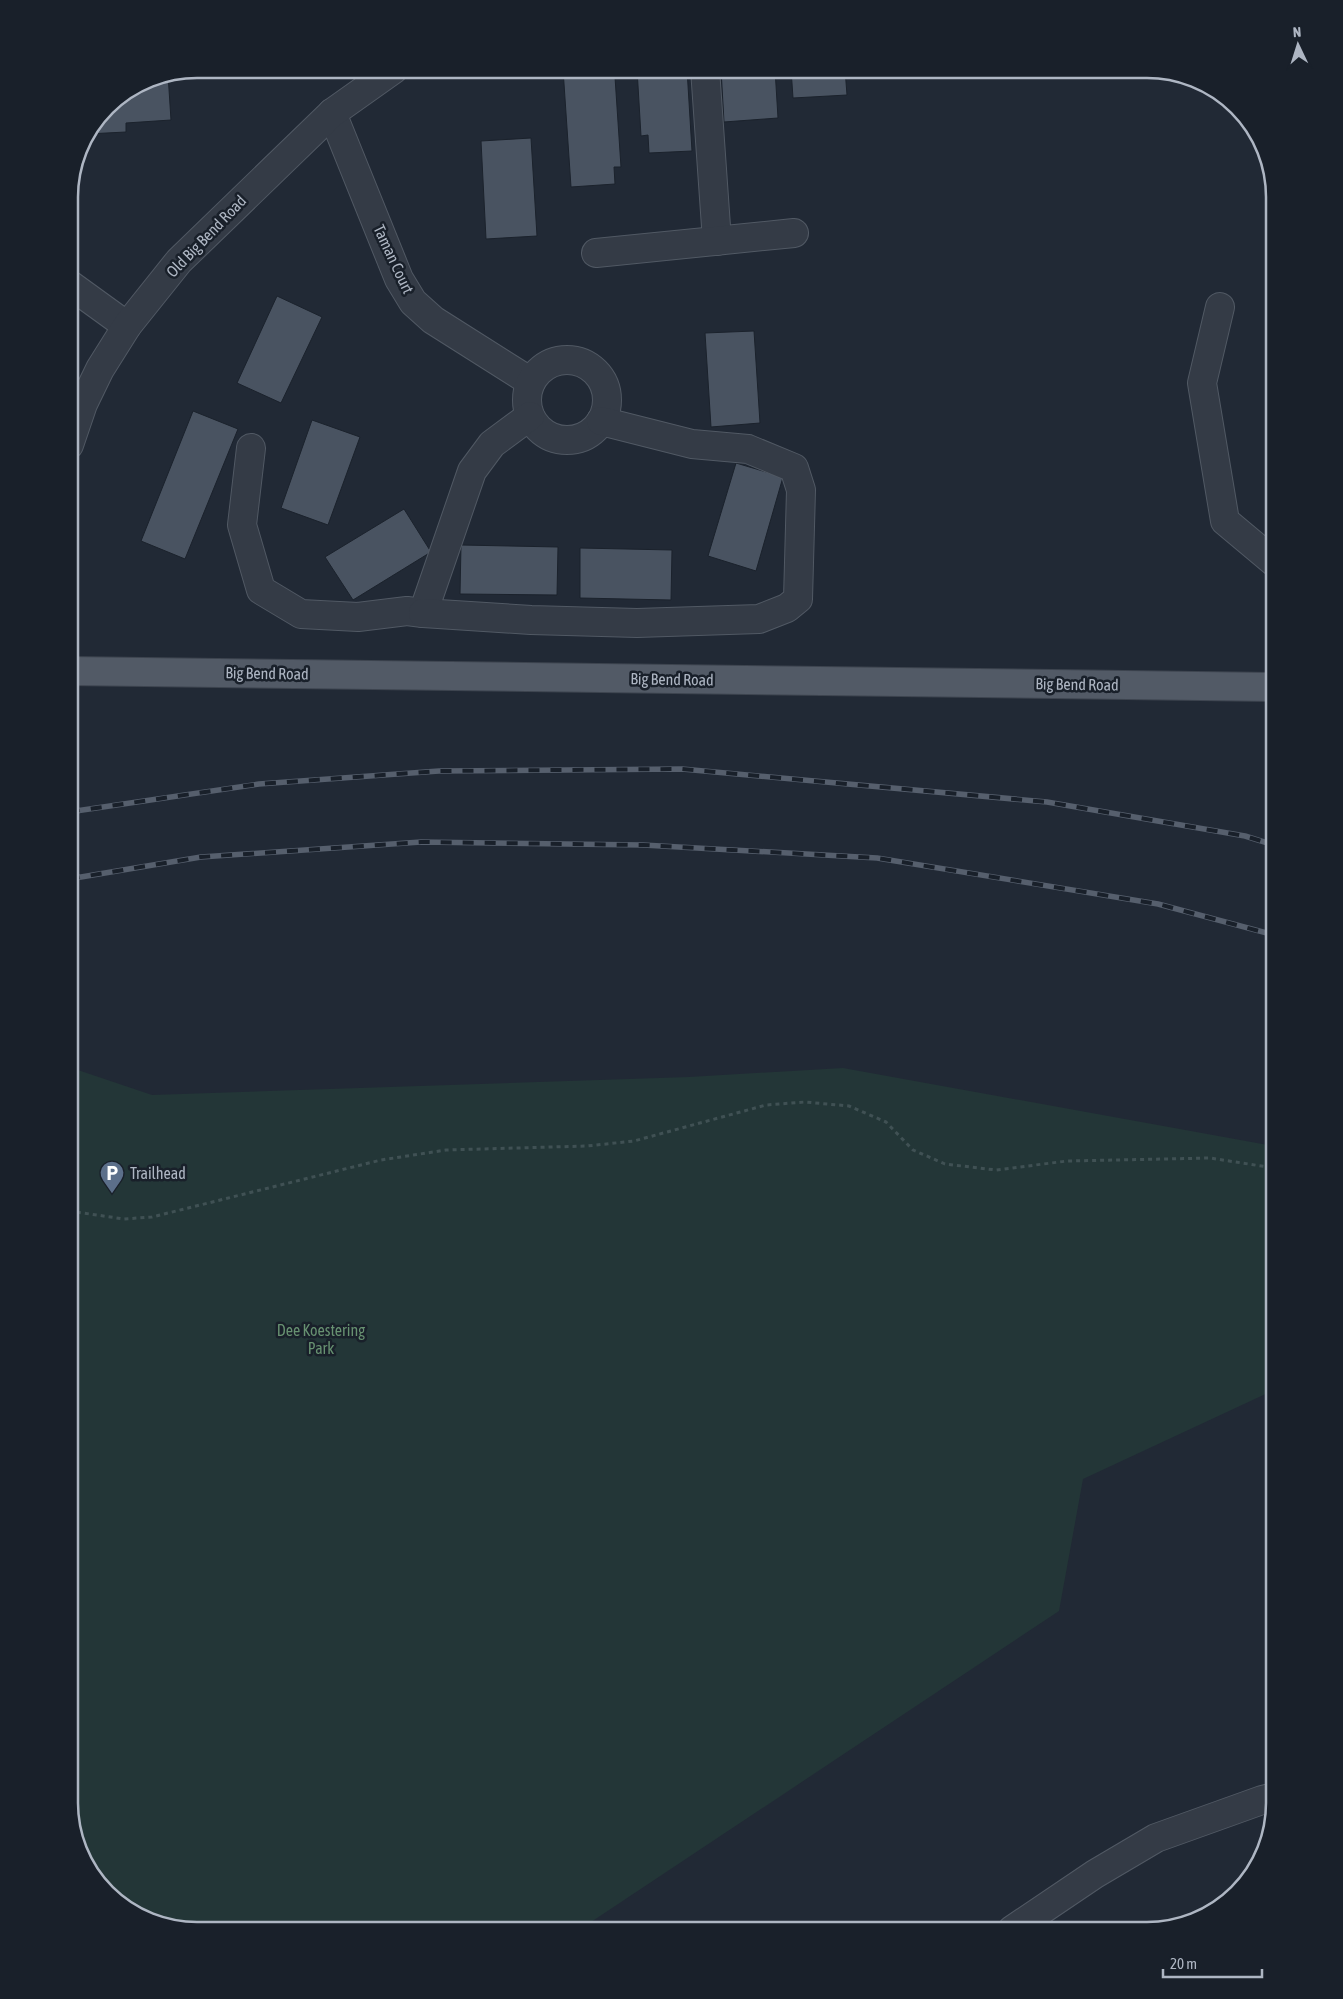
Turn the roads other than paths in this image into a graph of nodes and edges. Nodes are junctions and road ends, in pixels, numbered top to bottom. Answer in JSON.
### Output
{"nodes":[{"id":1,"x":381,"y":78,"type":"edge"},
{"id":2,"x":706,"y":78,"type":"edge"},
{"id":3,"x":332,"y":113,"type":"junction"},
{"id":4,"x":794,"y":233,"type":"dead end"},
{"id":5,"x":716,"y":241,"type":"junction"},
{"id":6,"x":596,"y":253,"type":"dead end"},
{"id":7,"x":78,"y":291,"type":"edge"},
{"id":8,"x":1220,"y":307,"type":"dead end"},
{"id":9,"x":127,"y":326,"type":"junction"},
{"id":10,"x":531,"y":382,"type":"junction"},
{"id":11,"x":530,"y":416,"type":"junction"},
{"id":12,"x":78,"y":419,"type":"edge"},
{"id":13,"x":601,"y":421,"type":"junction"},
{"id":14,"x":252,"y":448,"type":"dead end"},
{"id":15,"x":1266,"y":555,"type":"edge"},
{"id":16,"x":423,"y":612,"type":"junction"},
{"id":17,"x":78,"y":671,"type":"edge"},
{"id":18,"x":1266,"y":687,"type":"edge"},
{"id":19,"x":1266,"y":1799,"type":"edge"},
{"id":20,"x":1024,"y":1922,"type":"edge"}],
"edges":[{"from":1,"to":3,"type":"street","name":"Old Big Bend Road"},
{"from":2,"to":5,"type":"street"},
{"from":3,"to":9,"type":"street","name":"Old Big Bend Road"},
{"from":3,"to":10,"type":"street","name":"Taman Court"},
{"from":4,"to":5,"type":"street"},
{"from":5,"to":6,"type":"street"},
{"from":7,"to":9,"type":"street"},
{"from":8,"to":15,"type":"street"},
{"from":9,"to":12,"type":"street","name":"Old Big Bend Road"},
{"from":10,"to":11,"type":"street"},
{"from":10,"to":13,"type":"street"},
{"from":11,"to":13,"type":"street"},
{"from":11,"to":16,"type":"street"},
{"from":13,"to":16,"type":"street"},
{"from":14,"to":16,"type":"street"},
{"from":17,"to":18,"type":"main road","name":"Big Bend Road"},
{"from":19,"to":20,"type":"street"}]}
